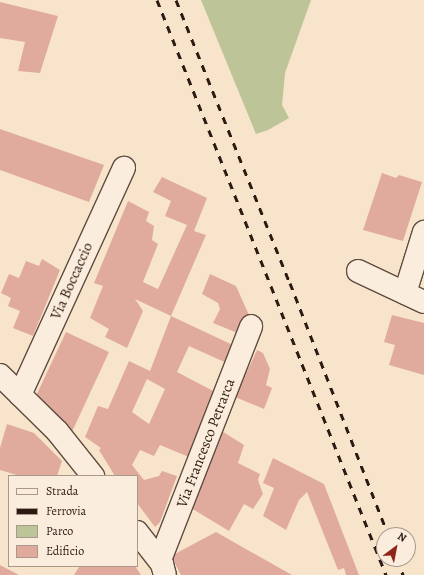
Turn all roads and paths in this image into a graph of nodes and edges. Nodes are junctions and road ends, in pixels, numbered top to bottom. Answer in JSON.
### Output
{"nodes":[{"id":1,"x":124,"y":168,"type":"dead end"},
{"id":2,"x":424,"y":232,"type":"edge"},
{"id":3,"x":358,"y":271,"type":"dead end"},
{"id":4,"x":405,"y":293,"type":"junction"},
{"id":5,"x":424,"y":302,"type":"edge"},
{"id":6,"x":252,"y":326,"type":"dead end"},
{"id":7,"x":0,"y":375,"type":"edge"},
{"id":8,"x":20,"y":394,"type":"junction"},
{"id":9,"x":92,"y":475,"type":"edge"},
{"id":10,"x":138,"y":533,"type":"edge"},
{"id":11,"x":162,"y":568,"type":"edge"}],
"edges":[{"from":1,"to":8,"type":"street","name":"Via Boccaccio"},
{"from":2,"to":4,"type":"street"},
{"from":3,"to":4,"type":"street"},
{"from":4,"to":5,"type":"street"},
{"from":6,"to":11,"type":"street","name":"Via Francesco Petrarca"},
{"from":7,"to":8,"type":"street"},
{"from":8,"to":9,"type":"street"},
{"from":10,"to":11,"type":"street"}]}
